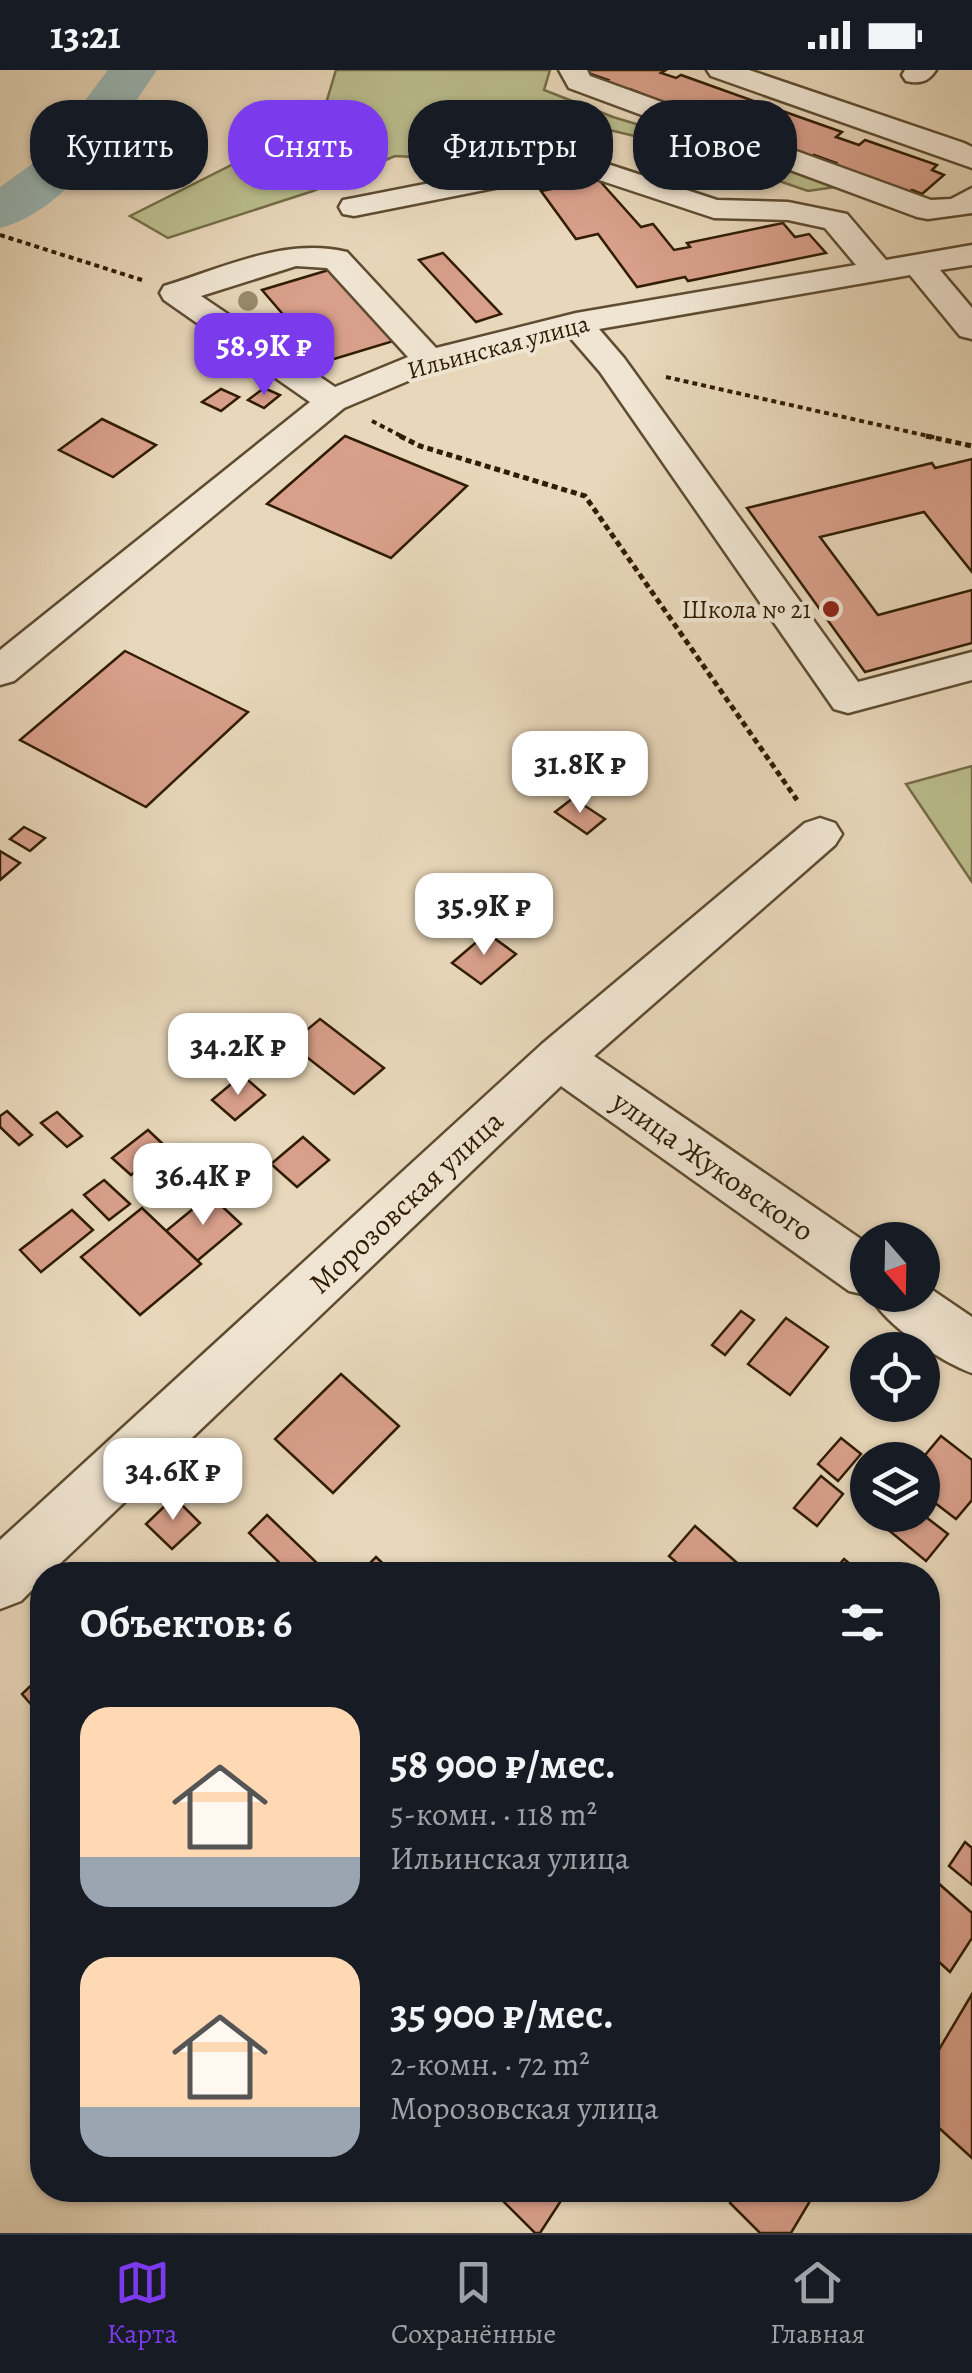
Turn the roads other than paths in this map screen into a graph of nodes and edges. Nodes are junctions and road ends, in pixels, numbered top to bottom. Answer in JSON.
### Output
{"nodes":[{"id":1,"x":573,"y":70,"type":"edge"},
{"id":2,"x":721,"y":70,"type":"edge"},
{"id":3,"x":972,"y":159,"type":"edge"},
{"id":4,"x":972,"y":197,"type":"edge"},
{"id":5,"x":354,"y":207,"type":"dead end"},
{"id":6,"x":972,"y":255,"type":"edge"},
{"id":7,"x":916,"y":262,"type":"junction"},
{"id":8,"x":876,"y":270,"type":"junction"},
{"id":9,"x":576,"y":324,"type":"junction"},
{"id":10,"x":972,"y":329,"type":"edge"},
{"id":11,"x":429,"y":360,"type":"junction"},
{"id":12,"x":332,"y":401,"type":"junction"},
{"id":13,"x":972,"y":666,"type":"edge"},
{"id":14,"x":0,"y":671,"type":"edge"},
{"id":15,"x":820,"y":834,"type":"road end"},
{"id":16,"x":560,"y":1058,"type":"junction"},
{"id":17,"x":850,"y":1261,"type":"edge"},
{"id":18,"x":921,"y":1312,"type":"edge"},
{"id":19,"x":972,"y":1348,"type":"edge"},
{"id":20,"x":0,"y":1580,"type":"edge"}],
"edges":[{"from":1,"to":4,"type":"street"},
{"from":2,"to":3,"type":"street"},
{"from":5,"to":8,"type":"street"},
{"from":6,"to":7,"type":"street","name":"Ильинская улица"},
{"from":7,"to":8,"type":"street","name":"Ильинская улица"},
{"from":7,"to":10,"type":"street"},
{"from":8,"to":9,"type":"street","name":"Ильинская улица"},
{"from":9,"to":11,"type":"street","name":"Ильинская улица"},
{"from":9,"to":13,"type":"street"},
{"from":11,"to":12,"type":"street","name":"Ильинская улица"},
{"from":11,"to":12,"type":"street"},
{"from":12,"to":14,"type":"street","name":"Ильинская улица"},
{"from":15,"to":16,"type":"street","name":"Морозовская улица"},
{"from":16,"to":17,"type":"street","name":"улица Жуковского"},
{"from":16,"to":20,"type":"street","name":"Морозовская улица"},
{"from":18,"to":19,"type":"street"}]}
